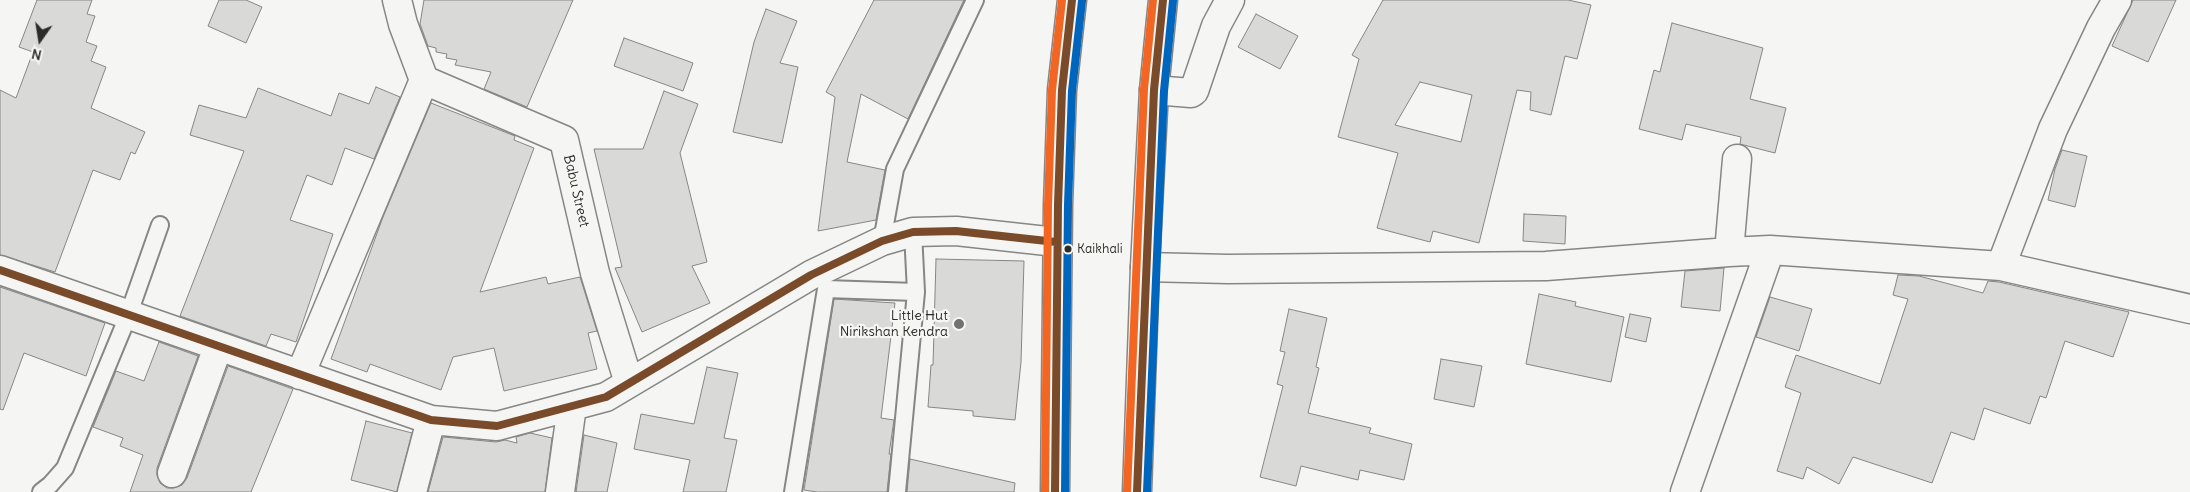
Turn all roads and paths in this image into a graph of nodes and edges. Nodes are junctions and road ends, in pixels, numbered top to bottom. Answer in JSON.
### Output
{"nodes":[{"id":1,"x":398,"y":0,"type":"edge"},
{"id":2,"x":975,"y":0,"type":"edge"},
{"id":3,"x":1072,"y":0,"type":"edge"},
{"id":4,"x":1164,"y":0,"type":"edge"},
{"id":5,"x":1230,"y":0,"type":"edge"},
{"id":6,"x":2117,"y":0,"type":"edge"},
{"id":7,"x":424,"y":80,"type":"junction"},
{"id":8,"x":1154,"y":90,"type":"junction"},
{"id":9,"x":1736,"y":159,"type":"dead end"},
{"id":10,"x":160,"y":226,"type":"dead end"},
{"id":11,"x":913,"y":232,"type":"junction"},
{"id":12,"x":882,"y":242,"type":"junction"},
{"id":13,"x":1056,"y":242,"type":"junction"},
{"id":14,"x":1770,"y":250,"type":"junction"},
{"id":15,"x":1729,"y":252,"type":"junction"},
{"id":16,"x":2001,"y":266,"type":"junction"},
{"id":17,"x":1145,"y":267,"type":"junction"},
{"id":18,"x":0,"y":270,"type":"edge"},
{"id":19,"x":916,"y":292,"type":"junction"},
{"id":20,"x":2190,"y":309,"type":"edge"},
{"id":21,"x":128,"y":316,"type":"junction"},
{"id":22,"x":218,"y":347,"type":"junction"},
{"id":23,"x":300,"y":375,"type":"junction"},
{"id":24,"x":630,"y":383,"type":"junction"},
{"id":25,"x":572,"y":406,"type":"junction"},
{"id":26,"x":431,"y":420,"type":"junction"},
{"id":27,"x":172,"y":473,"type":"dead end"},
{"id":28,"x":41,"y":492,"type":"edge"},
{"id":29,"x":412,"y":492,"type":"edge"},
{"id":30,"x":560,"y":492,"type":"edge"},
{"id":31,"x":793,"y":492,"type":"edge"},
{"id":32,"x":897,"y":492,"type":"edge"},
{"id":33,"x":1055,"y":492,"type":"edge"},
{"id":34,"x":1137,"y":492,"type":"edge"},
{"id":35,"x":1685,"y":492,"type":"edge"}],
"edges":[{"from":1,"to":7,"type":"street"},
{"from":2,"to":12,"type":"lane"},
{"from":3,"to":13,"type":"street"},
{"from":4,"to":8,"type":"street"},
{"from":5,"to":8,"type":"street"},
{"from":6,"to":16,"type":"street"},
{"from":7,"to":23,"type":"street"},
{"from":7,"to":24,"type":"street","name":"Babu Street"},
{"from":8,"to":17,"type":"street"},
{"from":9,"to":15,"type":"street"},
{"from":10,"to":21,"type":"lane"},
{"from":11,"to":12,"type":"street"},
{"from":11,"to":13,"type":"street"},
{"from":11,"to":19,"type":"lane"},
{"from":12,"to":24,"type":"street"},
{"from":13,"to":33,"type":"street"},
{"from":14,"to":15,"type":"street"},
{"from":14,"to":16,"type":"street"},
{"from":14,"to":35,"type":"street"},
{"from":15,"to":17,"type":"street"},
{"from":16,"to":20,"type":"street"},
{"from":17,"to":34,"type":"street"},
{"from":18,"to":21,"type":"street"},
{"from":19,"to":31,"type":"lane"},
{"from":19,"to":32,"type":"lane"},
{"from":21,"to":22,"type":"street"},
{"from":21,"to":28,"type":"lane"},
{"from":22,"to":23,"type":"street"},
{"from":22,"to":27,"type":"street"},
{"from":23,"to":26,"type":"street"},
{"from":24,"to":25,"type":"street"},
{"from":25,"to":26,"type":"street"},
{"from":25,"to":30,"type":"street"},
{"from":26,"to":29,"type":"street"}]}
